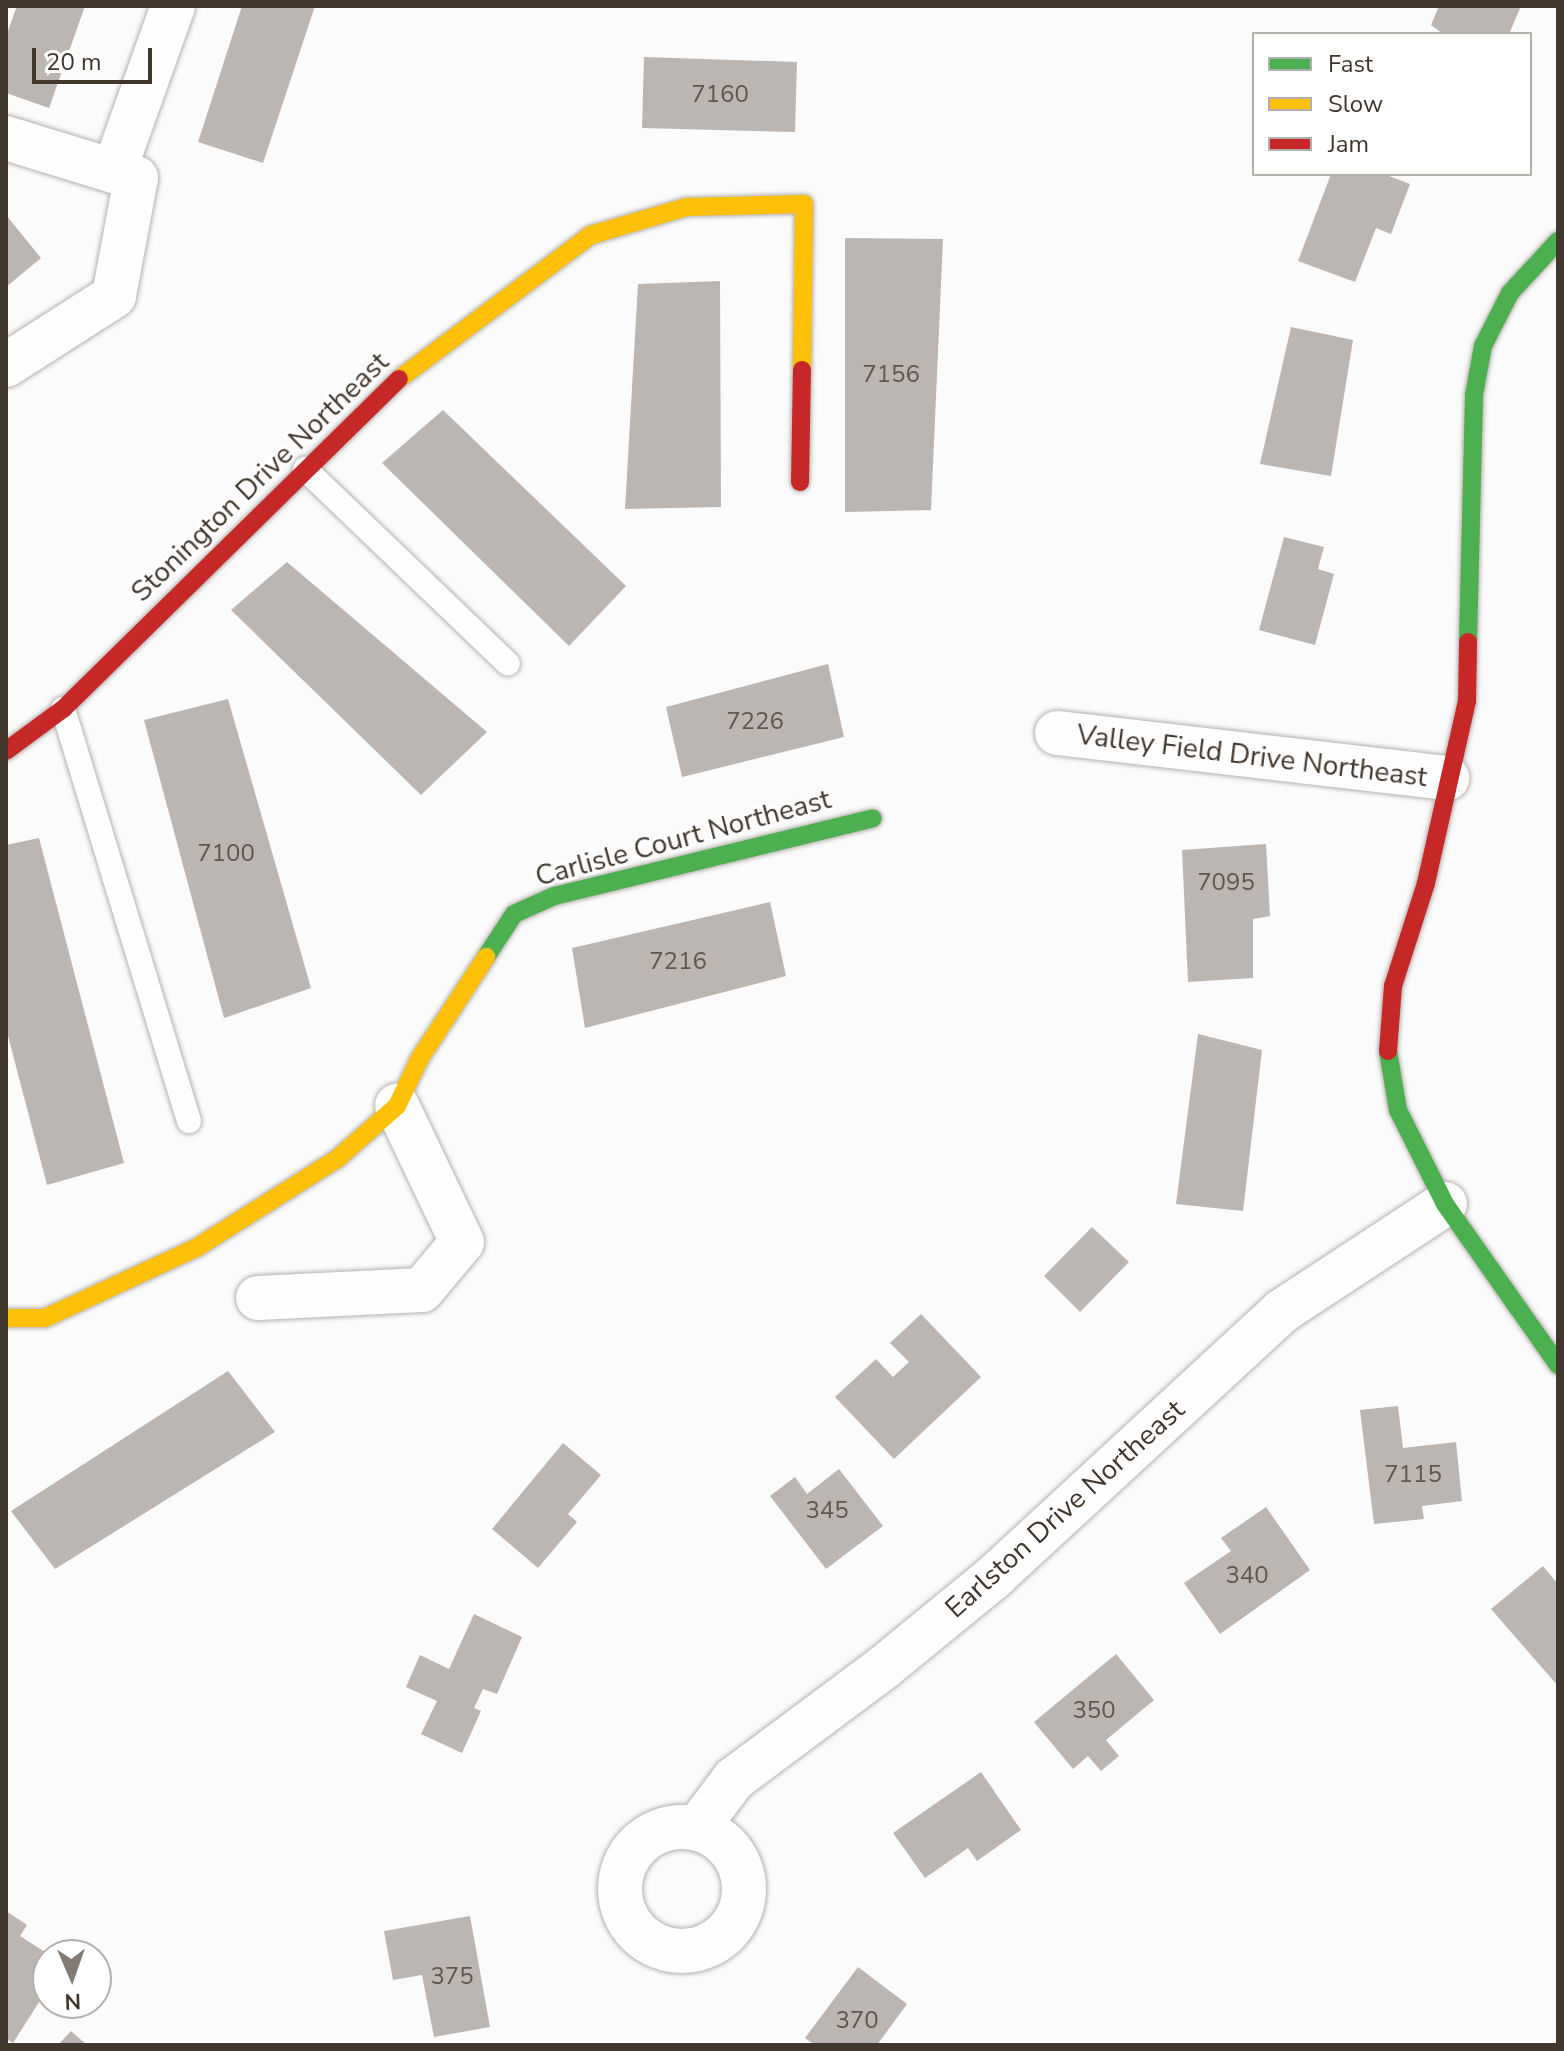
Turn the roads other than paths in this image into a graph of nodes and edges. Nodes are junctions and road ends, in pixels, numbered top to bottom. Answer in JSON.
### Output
{"nodes":[{"id":1,"x":173,"y":6,"type":"edge"},
{"id":2,"x":6,"y":138,"type":"edge"},
{"id":3,"x":114,"y":171,"type":"junction"},
{"id":4,"x":1558,"y":241,"type":"edge"},
{"id":5,"x":6,"y":365,"type":"edge"},
{"id":6,"x":305,"y":469,"type":"junction"},
{"id":7,"x":800,"y":482,"type":"dead end"},
{"id":8,"x":508,"y":664,"type":"dead end"},
{"id":9,"x":63,"y":709,"type":"junction"},
{"id":10,"x":1057,"y":733,"type":"dead end"},
{"id":11,"x":6,"y":751,"type":"edge"},
{"id":12,"x":1447,"y":778,"type":"junction"},
{"id":13,"x":873,"y":818,"type":"dead end"},
{"id":14,"x":397,"y":1106,"type":"junction"},
{"id":15,"x":189,"y":1121,"type":"dead end"},
{"id":16,"x":1445,"y":1204,"type":"junction"},
{"id":17,"x":258,"y":1298,"type":"dead end"},
{"id":18,"x":6,"y":1318,"type":"edge"},
{"id":19,"x":1558,"y":1365,"type":"edge"},
{"id":20,"x":697,"y":1828,"type":"dead end"}],
"edges":[{"from":1,"to":3,"type":"street"},
{"from":2,"to":3,"type":"street"},
{"from":3,"to":5,"type":"street"},
{"from":4,"to":12,"type":"street"},
{"from":6,"to":7,"type":"street","name":"Stonington Drive Northeast"},
{"from":6,"to":8,"type":"lane"},
{"from":6,"to":9,"type":"street","name":"Stonington Drive Northeast"},
{"from":9,"to":11,"type":"street","name":"Stonington Drive Northeast"},
{"from":9,"to":15,"type":"lane"},
{"from":10,"to":12,"type":"street","name":"Valley Field Drive Northeast"},
{"from":12,"to":16,"type":"street"},
{"from":13,"to":14,"type":"street","name":"Carlisle Court Northeast"},
{"from":14,"to":17,"type":"street"},
{"from":14,"to":18,"type":"street","name":"Carlisle Court Northeast"},
{"from":16,"to":19,"type":"street"},
{"from":16,"to":20,"type":"street","name":"Earlston Drive Northeast"}]}
